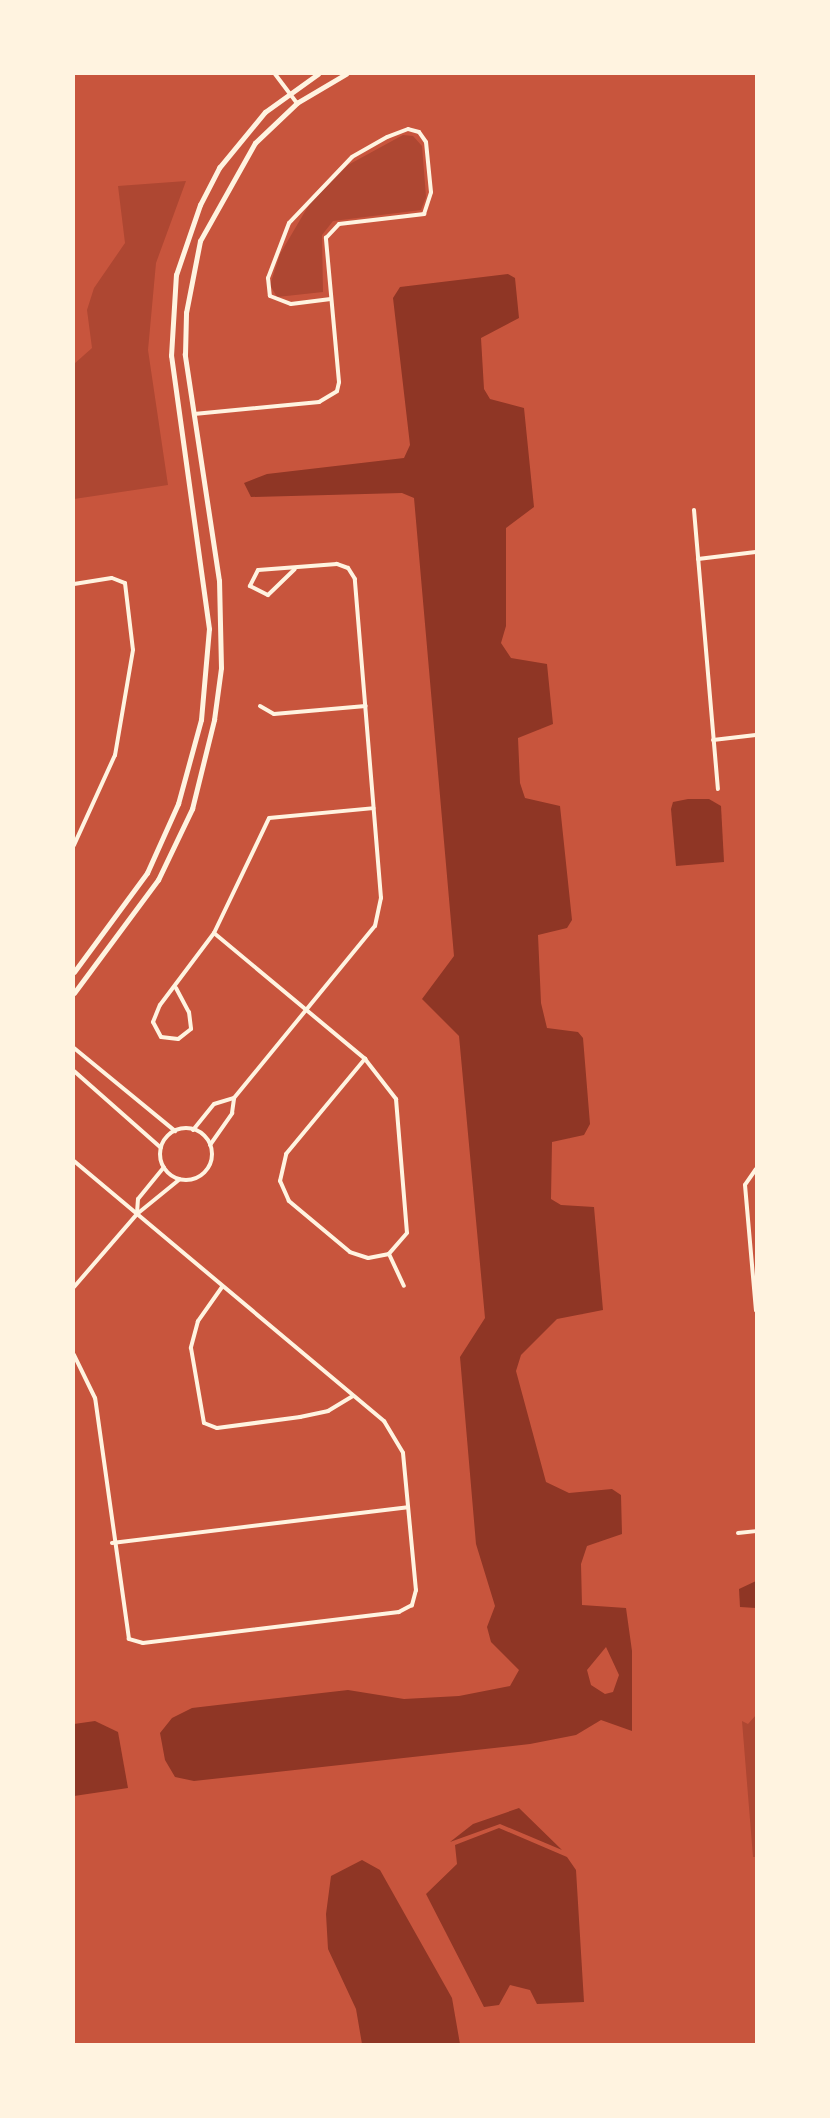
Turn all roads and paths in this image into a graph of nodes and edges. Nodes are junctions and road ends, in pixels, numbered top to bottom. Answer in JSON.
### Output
{"nodes":[{"id":1,"x":274,"y":74,"type":"edge"},
{"id":2,"x":318,"y":74,"type":"edge"},
{"id":3,"x":346,"y":74,"type":"edge"},
{"id":4,"x":289,"y":92,"type":"junction"},
{"id":5,"x":297,"y":103,"type":"junction"},
{"id":6,"x":332,"y":299,"type":"junction"},
{"id":7,"x":194,"y":414,"type":"junction"},
{"id":8,"x":180,"y":416,"type":"junction"},
{"id":9,"x":694,"y":510,"type":"dead end"},
{"id":10,"x":756,"y":552,"type":"edge"},
{"id":11,"x":698,"y":559,"type":"junction"},
{"id":12,"x":295,"y":569,"type":"junction"},
{"id":13,"x":74,"y":584,"type":"edge"},
{"id":14,"x":203,"y":703,"type":"junction"},
{"id":15,"x":216,"y":704,"type":"junction"},
{"id":16,"x":260,"y":706,"type":"dead end"},
{"id":17,"x":366,"y":706,"type":"junction"},
{"id":18,"x":756,"y":735,"type":"edge"},
{"id":19,"x":713,"y":740,"type":"junction"},
{"id":20,"x":718,"y":789,"type":"dead end"},
{"id":21,"x":374,"y":808,"type":"junction"},
{"id":22,"x":74,"y":845,"type":"edge"},
{"id":23,"x":213,"y":933,"type":"junction"},
{"id":24,"x":74,"y":972,"type":"edge"},
{"id":25,"x":176,"y":988,"type":"junction"},
{"id":26,"x":74,"y":993,"type":"edge"},
{"id":27,"x":306,"y":1011,"type":"junction"},
{"id":28,"x":74,"y":1048,"type":"edge"},
{"id":29,"x":365,"y":1059,"type":"junction"},
{"id":30,"x":74,"y":1071,"type":"edge"},
{"id":31,"x":234,"y":1098,"type":"junction"},
{"id":32,"x":193,"y":1130,"type":"junction"},
{"id":33,"x":175,"y":1131,"type":"junction"},
{"id":34,"x":210,"y":1145,"type":"junction"},
{"id":35,"x":161,"y":1148,"type":"junction"},
{"id":36,"x":74,"y":1161,"type":"edge"},
{"id":37,"x":164,"y":1167,"type":"junction"},
{"id":38,"x":756,"y":1169,"type":"edge"},
{"id":39,"x":180,"y":1179,"type":"junction"},
{"id":40,"x":136,"y":1214,"type":"junction"},
{"id":41,"x":389,"y":1254,"type":"junction"},
{"id":42,"x":404,"y":1286,"type":"dead end"},
{"id":43,"x":74,"y":1287,"type":"edge"},
{"id":44,"x":222,"y":1287,"type":"junction"},
{"id":45,"x":756,"y":1311,"type":"edge"},
{"id":46,"x":74,"y":1355,"type":"edge"},
{"id":47,"x":353,"y":1396,"type":"junction"},
{"id":48,"x":408,"y":1507,"type":"junction"},
{"id":49,"x":756,"y":1531,"type":"edge"},
{"id":50,"x":738,"y":1533,"type":"dead end"},
{"id":51,"x":112,"y":1543,"type":"junction"}],
"edges":[{"from":1,"to":4,"type":"street"},
{"from":2,"to":4,"type":"street"},
{"from":3,"to":5,"type":"street"},
{"from":4,"to":5,"type":"street"},
{"from":4,"to":8,"type":"street"},
{"from":5,"to":7,"type":"street"},
{"from":6,"to":6,"type":"street"},
{"from":6,"to":7,"type":"street"},
{"from":7,"to":8,"type":"street"},
{"from":7,"to":15,"type":"street"},
{"from":8,"to":14,"type":"street"},
{"from":9,"to":11,"type":"street"},
{"from":10,"to":11,"type":"street"},
{"from":11,"to":19,"type":"street"},
{"from":12,"to":12,"type":"street"},
{"from":12,"to":17,"type":"street"},
{"from":13,"to":22,"type":"street"},
{"from":14,"to":15,"type":"street"},
{"from":14,"to":24,"type":"street"},
{"from":15,"to":26,"type":"street"},
{"from":16,"to":17,"type":"street"},
{"from":17,"to":21,"type":"street"},
{"from":18,"to":19,"type":"street"},
{"from":19,"to":20,"type":"street"},
{"from":21,"to":23,"type":"street"},
{"from":21,"to":27,"type":"street"},
{"from":23,"to":25,"type":"street"},
{"from":23,"to":27,"type":"street"},
{"from":25,"to":25,"type":"street"},
{"from":27,"to":29,"type":"street"},
{"from":27,"to":31,"type":"street"},
{"from":28,"to":33,"type":"street"},
{"from":29,"to":41,"type":"street"},
{"from":29,"to":41,"type":"street"},
{"from":30,"to":35,"type":"street"},
{"from":31,"to":32,"type":"street"},
{"from":31,"to":34,"type":"street"},
{"from":32,"to":33,"type":"street"},
{"from":32,"to":34,"type":"street"},
{"from":33,"to":35,"type":"street"},
{"from":34,"to":39,"type":"street"},
{"from":35,"to":37,"type":"street"},
{"from":36,"to":40,"type":"street"},
{"from":37,"to":39,"type":"street"},
{"from":37,"to":40,"type":"street"},
{"from":38,"to":45,"type":"street"},
{"from":39,"to":40,"type":"street"},
{"from":40,"to":43,"type":"street"},
{"from":40,"to":44,"type":"street"},
{"from":41,"to":42,"type":"street"},
{"from":44,"to":47,"type":"street"},
{"from":44,"to":47,"type":"street"},
{"from":46,"to":51,"type":"street"},
{"from":47,"to":48,"type":"street"},
{"from":48,"to":51,"type":"street"},
{"from":48,"to":51,"type":"street"},
{"from":49,"to":50,"type":"street"}]}
